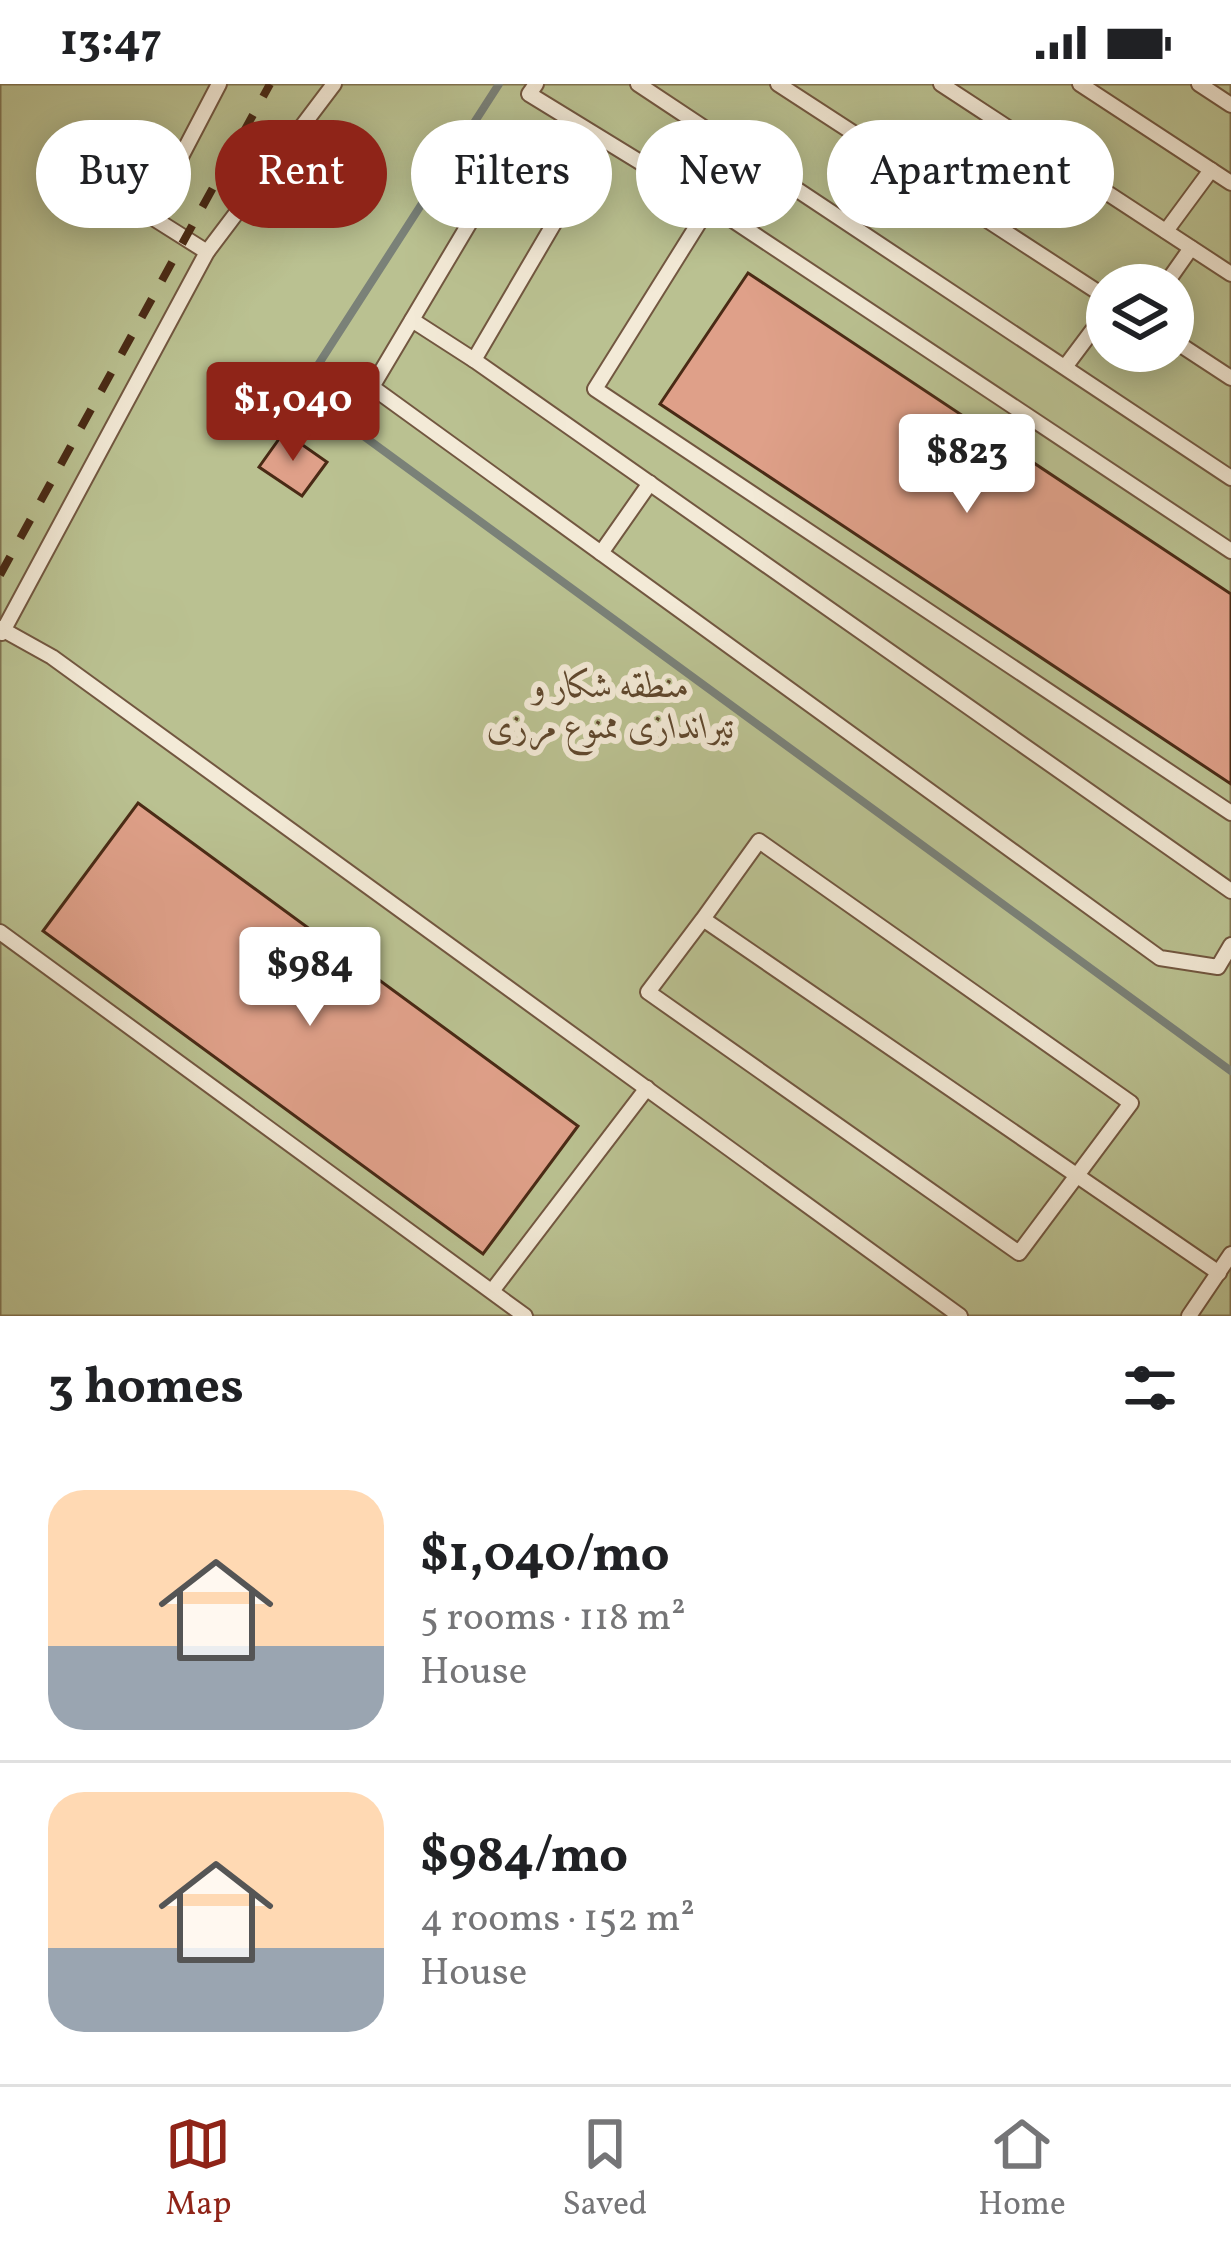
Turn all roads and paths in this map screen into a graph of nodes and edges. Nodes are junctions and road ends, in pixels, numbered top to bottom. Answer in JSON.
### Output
{"nodes":[{"id":1,"x":218,"y":84,"type":"edge"},
{"id":2,"x":334,"y":84,"type":"edge"},
{"id":3,"x":536,"y":84,"type":"edge"},
{"id":4,"x":638,"y":84,"type":"edge"},
{"id":5,"x":778,"y":84,"type":"edge"},
{"id":6,"x":941,"y":84,"type":"edge"},
{"id":7,"x":1080,"y":84,"type":"edge"},
{"id":8,"x":1199,"y":84,"type":"edge"},
{"id":9,"x":1231,"y":105,"type":"edge"},
{"id":10,"x":636,"y":160,"type":"edge"},
{"id":11,"x":1211,"y":170,"type":"junction"},
{"id":12,"x":1231,"y":183,"type":"edge"},
{"id":13,"x":696,"y":228,"type":"edge"},
{"id":14,"x":743,"y":228,"type":"edge"},
{"id":15,"x":1166,"y":232,"type":"junction"},
{"id":16,"x":1191,"y":248,"type":"junction"},
{"id":17,"x":207,"y":252,"type":"junction"},
{"id":18,"x":1180,"y":264,"type":"edge"},
{"id":19,"x":1231,"y":274,"type":"edge"},
{"id":20,"x":1086,"y":284,"type":"edge"},
{"id":21,"x":412,"y":320,"type":"junction"},
{"id":22,"x":1086,"y":340,"type":"edge"},
{"id":23,"x":1194,"y":354,"type":"edge"},
{"id":24,"x":474,"y":360,"type":"junction"},
{"id":25,"x":1065,"y":368,"type":"junction"},
{"id":26,"x":1231,"y":378,"type":"edge"},
{"id":27,"x":1231,"y":478,"type":"edge"},
{"id":28,"x":650,"y":483,"type":"junction"},
{"id":29,"x":1231,"y":551,"type":"edge"},
{"id":30,"x":602,"y":553,"type":"junction"},
{"id":31,"x":1,"y":631,"type":"edge"},
{"id":32,"x":1231,"y":813,"type":"edge"},
{"id":33,"x":1231,"y":891,"type":"edge"},
{"id":34,"x":703,"y":919,"type":"junction"},
{"id":35,"x":0,"y":932,"type":"edge"},
{"id":36,"x":1231,"y":945,"type":"edge"},
{"id":37,"x":646,"y":1088,"type":"junction"},
{"id":38,"x":1077,"y":1176,"type":"junction"},
{"id":39,"x":1231,"y":1254,"type":"edge"},
{"id":40,"x":1219,"y":1273,"type":"junction"},
{"id":41,"x":492,"y":1292,"type":"junction"},
{"id":42,"x":525,"y":1316,"type":"edge"},
{"id":43,"x":960,"y":1316,"type":"edge"},
{"id":44,"x":1190,"y":1316,"type":"edge"}],
"edges":[{"from":1,"to":17,"type":"lane"},
{"from":2,"to":17,"type":"lane"},
{"from":3,"to":10,"type":"lane"},
{"from":4,"to":25,"type":"lane"},
{"from":5,"to":20,"type":"lane"},
{"from":6,"to":15,"type":"lane"},
{"from":7,"to":11,"type":"lane"},
{"from":8,"to":9,"type":"lane"},
{"from":11,"to":12,"type":"lane"},
{"from":11,"to":15,"type":"lane"},
{"from":13,"to":32,"type":"lane"},
{"from":14,"to":29,"type":"lane"},
{"from":15,"to":16,"type":"lane"},
{"from":16,"to":18,"type":"lane"},
{"from":16,"to":19,"type":"lane"},
{"from":17,"to":31,"type":"lane"},
{"from":21,"to":24,"type":"lane"},
{"from":21,"to":24,"type":"lane"},
{"from":21,"to":30,"type":"lane"},
{"from":22,"to":25,"type":"lane"},
{"from":23,"to":26,"type":"lane"},
{"from":24,"to":28,"type":"lane"},
{"from":25,"to":27,"type":"lane"},
{"from":28,"to":30,"type":"lane"},
{"from":28,"to":33,"type":"lane"},
{"from":30,"to":36,"type":"lane"},
{"from":31,"to":37,"type":"lane"},
{"from":34,"to":38,"type":"lane"},
{"from":34,"to":38,"type":"lane"},
{"from":34,"to":38,"type":"lane"},
{"from":35,"to":41,"type":"lane"},
{"from":37,"to":41,"type":"lane"},
{"from":37,"to":43,"type":"lane"},
{"from":38,"to":40,"type":"lane"},
{"from":39,"to":40,"type":"lane"},
{"from":40,"to":44,"type":"lane"},
{"from":41,"to":42,"type":"lane"}]}
